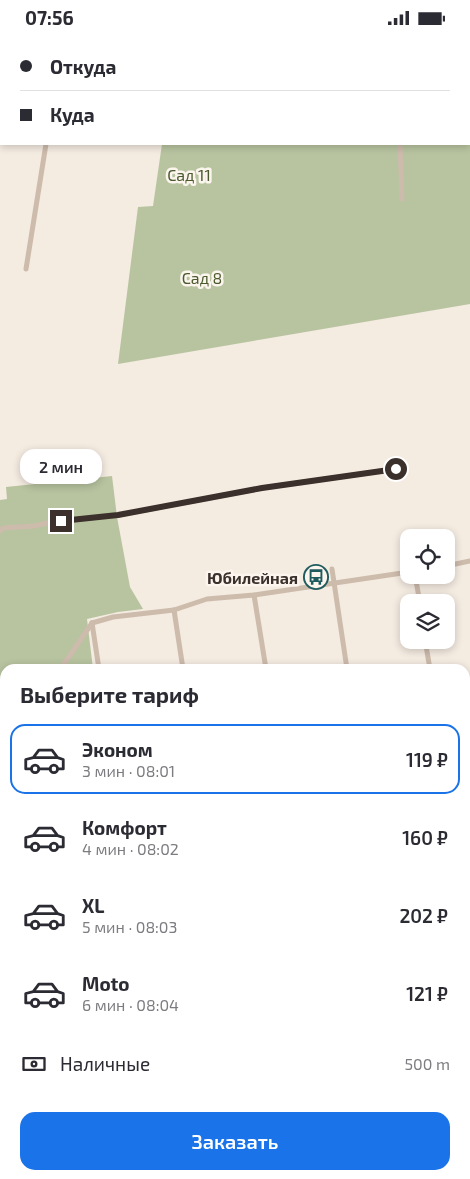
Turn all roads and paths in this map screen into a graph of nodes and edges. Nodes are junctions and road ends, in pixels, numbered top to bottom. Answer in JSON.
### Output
{"nodes":[{"id":1,"x":46,"y":145,"type":"edge"},
{"id":2,"x":400,"y":145,"type":"edge"},
{"id":3,"x":402,"y":199,"type":"dead end"},
{"id":4,"x":26,"y":269,"type":"dead end"},
{"id":5,"x":396,"y":469,"type":"dead end"},
{"id":6,"x":0,"y":531,"type":"edge"},
{"id":7,"x":470,"y":561,"type":"edge"},
{"id":8,"x":455,"y":564,"type":"edge"},
{"id":9,"x":332,"y":569,"type":"dead end"},
{"id":10,"x":400,"y":573,"type":"edge"},
{"id":11,"x":333,"y":583,"type":"junction"},
{"id":12,"x":254,"y":595,"type":"junction"},
{"id":13,"x":174,"y":610,"type":"junction"},
{"id":14,"x":92,"y":623,"type":"junction"},
{"id":15,"x":427,"y":649,"type":"edge"},
{"id":16,"x":64,"y":664,"type":"edge"},
{"id":17,"x":99,"y":664,"type":"edge"},
{"id":18,"x":182,"y":664,"type":"edge"},
{"id":19,"x":265,"y":664,"type":"edge"},
{"id":20,"x":346,"y":664,"type":"edge"},
{"id":21,"x":429,"y":664,"type":"edge"}],
"edges":[{"from":1,"to":4,"type":"street"},
{"from":2,"to":3,"type":"street"},
{"from":5,"to":6,"type":"street"},
{"from":7,"to":8,"type":"street"},
{"from":9,"to":11,"type":"street"},
{"from":10,"to":11,"type":"street"},
{"from":11,"to":12,"type":"street"},
{"from":11,"to":20,"type":"street"},
{"from":12,"to":13,"type":"street"},
{"from":12,"to":19,"type":"street"},
{"from":13,"to":14,"type":"street"},
{"from":13,"to":18,"type":"street"},
{"from":14,"to":16,"type":"street"},
{"from":14,"to":17,"type":"street"},
{"from":15,"to":21,"type":"street"}]}
